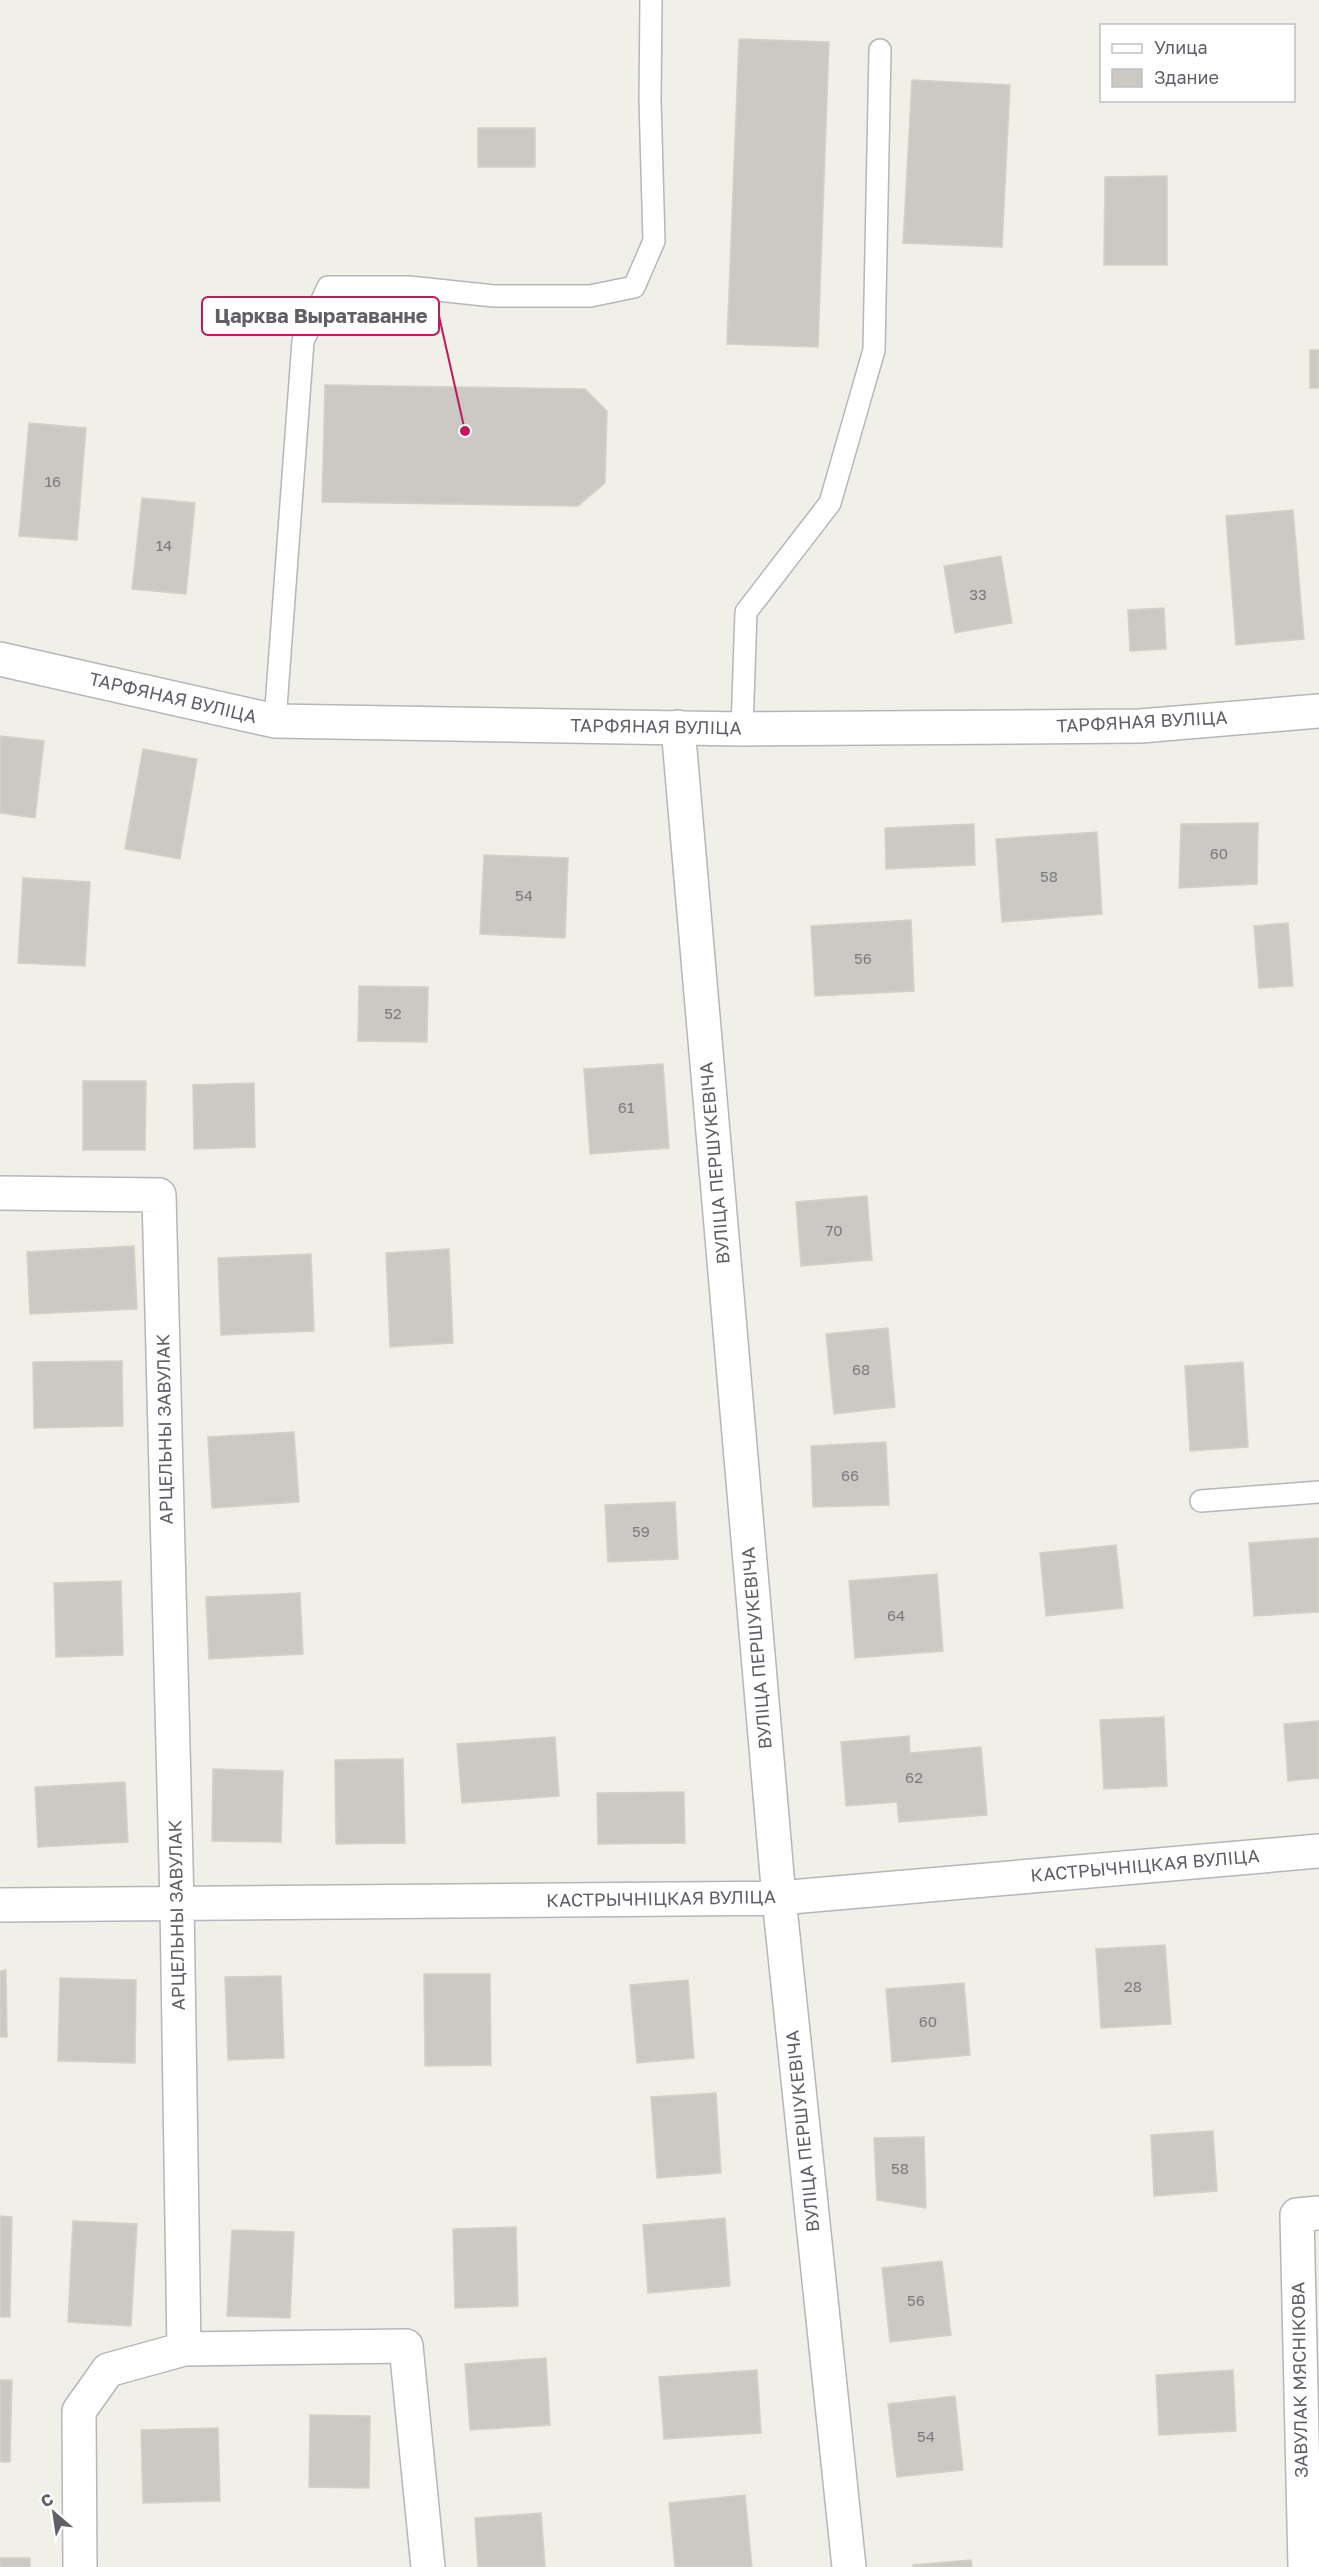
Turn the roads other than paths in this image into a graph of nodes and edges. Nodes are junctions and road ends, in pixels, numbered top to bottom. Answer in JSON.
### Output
{"nodes":[{"id":1,"x":651,"y":0,"type":"edge"},
{"id":2,"x":880,"y":50,"type":"dead end"},
{"id":3,"x":0,"y":659,"type":"edge"},
{"id":4,"x":1319,"y":711,"type":"edge"},
{"id":5,"x":275,"y":721,"type":"junction"},
{"id":6,"x":678,"y":727,"type":"junction"},
{"id":7,"x":742,"y":729,"type":"junction"},
{"id":8,"x":0,"y":1193,"type":"edge"},
{"id":9,"x":1319,"y":1492,"type":"edge"},
{"id":10,"x":1201,"y":1501,"type":"dead end"},
{"id":11,"x":1319,"y":1851,"type":"edge"},
{"id":12,"x":779,"y":1898,"type":"junction"},
{"id":13,"x":177,"y":1904,"type":"junction"},
{"id":14,"x":0,"y":1905,"type":"edge"},
{"id":15,"x":1319,"y":2213,"type":"edge"},
{"id":16,"x":184,"y":2349,"type":"junction"},
{"id":17,"x":80,"y":2567,"type":"edge"},
{"id":18,"x":428,"y":2567,"type":"edge"},
{"id":19,"x":849,"y":2567,"type":"edge"},
{"id":20,"x":1305,"y":2567,"type":"edge"}],
"edges":[{"from":1,"to":5,"type":"lane"},
{"from":2,"to":7,"type":"lane"},
{"from":3,"to":5,"type":"street","name":"ТАРФЯНАЯ ВУЛІЦА"},
{"from":4,"to":7,"type":"street","name":"ТАРФЯНАЯ ВУЛІЦА"},
{"from":5,"to":6,"type":"street","name":"ТАРФЯНАЯ ВУЛІЦА"},
{"from":6,"to":7,"type":"street","name":"ТАРФЯНАЯ ВУЛІЦА"},
{"from":6,"to":12,"type":"street","name":"ВУЛІЦА ПЕРШУКЕВІЧА"},
{"from":8,"to":13,"type":"street","name":"АРЦЕЛЬНЫ ЗАВУЛАК"},
{"from":9,"to":10,"type":"lane"},
{"from":11,"to":12,"type":"street","name":"КАСТРЫЧНІЦКАЯ ВУЛІЦА"},
{"from":12,"to":13,"type":"street","name":"КАСТРЫЧНІЦКАЯ ВУЛІЦА"},
{"from":12,"to":19,"type":"street","name":"ВУЛІЦА ПЕРШУКЕВІЧА"},
{"from":13,"to":14,"type":"street","name":"КАСТРЫЧНІЦКАЯ ВУЛІЦА"},
{"from":13,"to":16,"type":"street","name":"АРЦЕЛЬНЫ ЗАВУЛАК"},
{"from":15,"to":20,"type":"street","name":"ЗАВУЛАК МЯСНІКОВА"},
{"from":16,"to":17,"type":"street"},
{"from":16,"to":18,"type":"street"}]}
